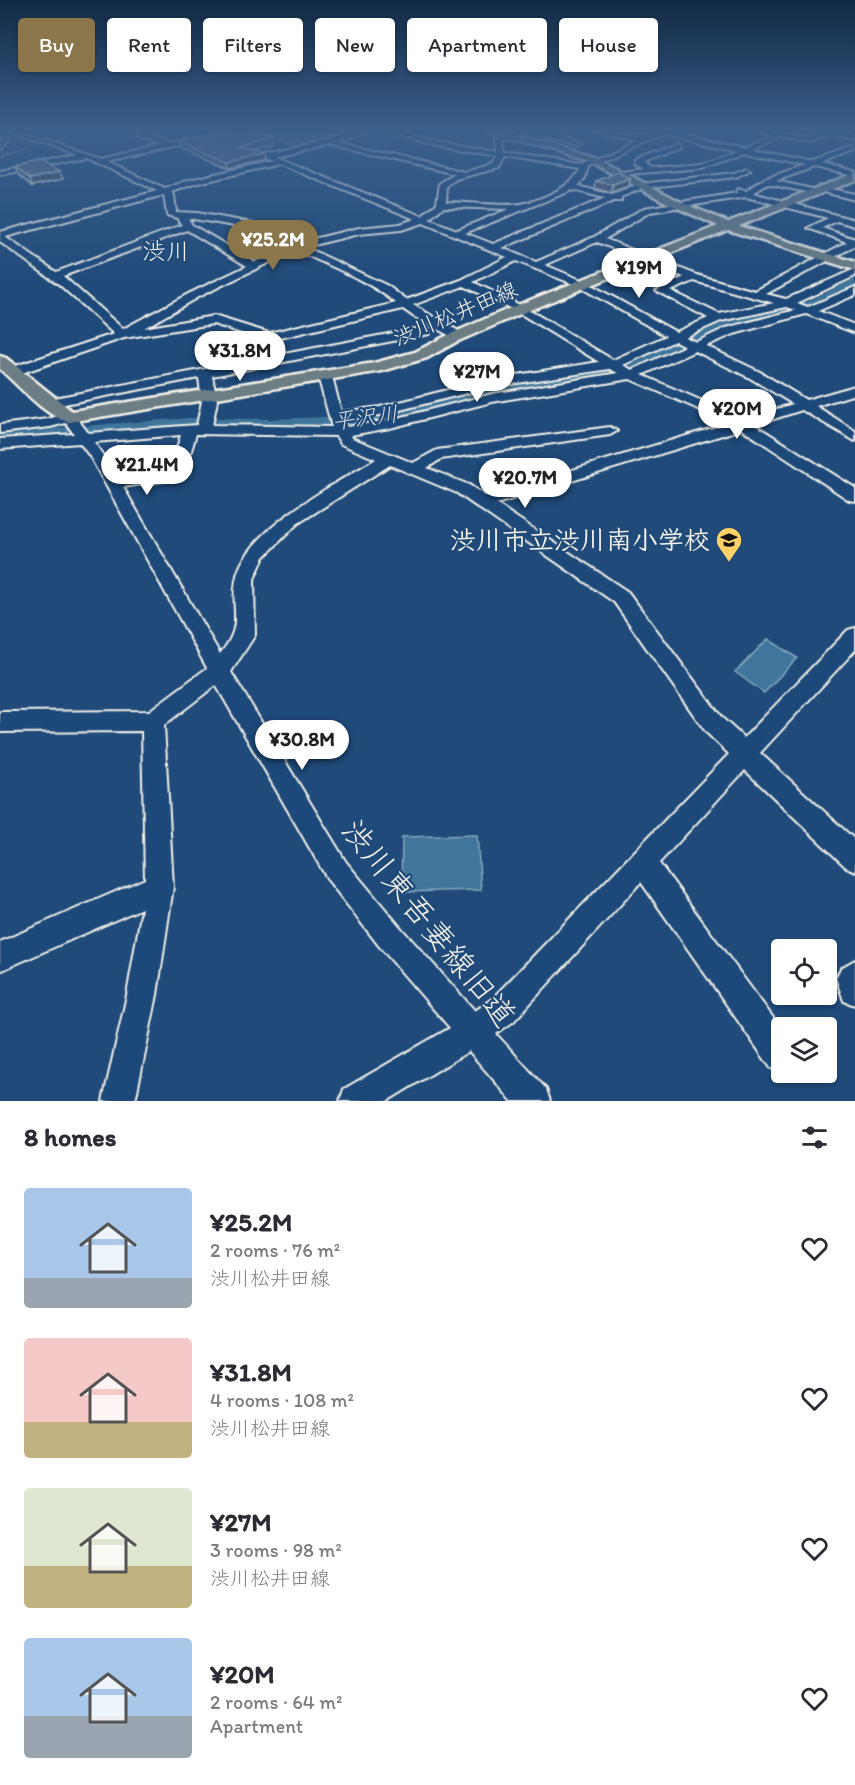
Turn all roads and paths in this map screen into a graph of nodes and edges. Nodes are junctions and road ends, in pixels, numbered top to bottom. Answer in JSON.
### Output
{"nodes":[{"id":1,"x":143,"y":181,"type":"edge"},
{"id":2,"x":195,"y":181,"type":"edge"},
{"id":3,"x":330,"y":181,"type":"edge"},
{"id":4,"x":447,"y":181,"type":"edge"},
{"id":5,"x":578,"y":181,"type":"edge"},
{"id":6,"x":633,"y":181,"type":"edge"},
{"id":7,"x":671,"y":181,"type":"edge"},
{"id":8,"x":719,"y":181,"type":"edge"},
{"id":9,"x":767,"y":181,"type":"edge"},
{"id":10,"x":769,"y":181,"type":"edge"},
{"id":11,"x":840,"y":181,"type":"edge"},
{"id":12,"x":641,"y":186,"type":"junction"},
{"id":13,"x":573,"y":187,"type":"junction"},
{"id":14,"x":818,"y":191,"type":"junction"},
{"id":15,"x":165,"y":192,"type":"junction"},
{"id":16,"x":746,"y":194,"type":"junction"},
{"id":17,"x":855,"y":197,"type":"edge"},
{"id":18,"x":614,"y":198,"type":"junction"},
{"id":19,"x":561,"y":200,"type":"junction"},
{"id":20,"x":441,"y":204,"type":"junction"},
{"id":21,"x":677,"y":204,"type":"junction"},
{"id":22,"x":786,"y":204,"type":"junction"},
{"id":23,"x":524,"y":207,"type":"junction"},
{"id":24,"x":639,"y":207,"type":"junction"},
{"id":25,"x":595,"y":210,"type":"junction"},
{"id":26,"x":855,"y":210,"type":"edge"},
{"id":27,"x":180,"y":216,"type":"junction"},
{"id":28,"x":425,"y":217,"type":"junction"},
{"id":29,"x":836,"y":218,"type":"junction"},
{"id":30,"x":855,"y":223,"type":"edge"},
{"id":31,"x":188,"y":226,"type":"junction"},
{"id":32,"x":729,"y":226,"type":"junction"},
{"id":33,"x":472,"y":227,"type":"junction"},
{"id":34,"x":457,"y":233,"type":"junction"},
{"id":35,"x":0,"y":237,"type":"edge"},
{"id":36,"x":597,"y":239,"type":"junction"},
{"id":37,"x":855,"y":242,"type":"edge"},
{"id":38,"x":300,"y":244,"type":"junction"},
{"id":39,"x":494,"y":248,"type":"junction"},
{"id":40,"x":516,"y":257,"type":"junction"},
{"id":41,"x":827,"y":258,"type":"junction"},
{"id":42,"x":647,"y":259,"type":"junction"},
{"id":43,"x":253,"y":265,"type":"junction"},
{"id":44,"x":537,"y":265,"type":"junction"},
{"id":45,"x":855,"y":266,"type":"edge"},
{"id":46,"x":855,"y":272,"type":"edge"},
{"id":47,"x":57,"y":275,"type":"junction"},
{"id":48,"x":693,"y":277,"type":"junction"},
{"id":49,"x":465,"y":282,"type":"junction"},
{"id":50,"x":582,"y":284,"type":"junction"},
{"id":51,"x":855,"y":290,"type":"edge"},
{"id":52,"x":757,"y":294,"type":"junction"},
{"id":53,"x":790,"y":304,"type":"junction"},
{"id":54,"x":404,"y":306,"type":"junction"},
{"id":55,"x":520,"y":309,"type":"junction"},
{"id":56,"x":808,"y":310,"type":"junction"},
{"id":57,"x":386,"y":311,"type":"junction"},
{"id":58,"x":718,"y":318,"type":"junction"},
{"id":59,"x":855,"y":329,"type":"edge"},
{"id":60,"x":425,"y":331,"type":"junction"},
{"id":61,"x":122,"y":335,"type":"junction"},
{"id":62,"x":269,"y":337,"type":"junction"},
{"id":63,"x":679,"y":338,"type":"junction"},
{"id":64,"x":452,"y":339,"type":"junction"},
{"id":65,"x":694,"y":346,"type":"junction"},
{"id":66,"x":282,"y":359,"type":"junction"},
{"id":67,"x":622,"y":369,"type":"junction"},
{"id":68,"x":6,"y":372,"type":"edge"},
{"id":69,"x":204,"y":373,"type":"junction"},
{"id":70,"x":325,"y":376,"type":"junction"},
{"id":71,"x":855,"y":390,"type":"edge"},
{"id":72,"x":211,"y":394,"type":"junction"},
{"id":73,"x":49,"y":403,"type":"junction"},
{"id":74,"x":805,"y":404,"type":"junction"},
{"id":75,"x":338,"y":424,"type":"junction"},
{"id":76,"x":744,"y":424,"type":"junction"},
{"id":77,"x":202,"y":426,"type":"junction"},
{"id":78,"x":0,"y":429,"type":"edge"},
{"id":79,"x":78,"y":429,"type":"junction"},
{"id":80,"x":610,"y":431,"type":"dead end"},
{"id":81,"x":855,"y":437,"type":"edge"},
{"id":82,"x":0,"y":444,"type":"edge"},
{"id":83,"x":389,"y":458,"type":"junction"},
{"id":84,"x":414,"y":469,"type":"junction"},
{"id":85,"x":112,"y":483,"type":"junction"},
{"id":86,"x":855,"y":496,"type":"edge"},
{"id":87,"x":484,"y":502,"type":"junction"},
{"id":88,"x":855,"y":636,"type":"edge"},
{"id":89,"x":219,"y":670,"type":"junction"},
{"id":90,"x":153,"y":721,"type":"junction"},
{"id":91,"x":0,"y":722,"type":"edge"},
{"id":92,"x":745,"y":754,"type":"junction"},
{"id":93,"x":855,"y":858,"type":"edge"},
{"id":94,"x":643,"y":862,"type":"junction"},
{"id":95,"x":159,"y":887,"type":"junction"},
{"id":96,"x":0,"y":957,"type":"edge"},
{"id":97,"x":855,"y":975,"type":"edge"},
{"id":98,"x":855,"y":990,"type":"edge"},
{"id":99,"x":472,"y":1032,"type":"junction"},
{"id":100,"x":771,"y":1042,"type":"edge"},
{"id":101,"x":119,"y":1101,"type":"edge"},
{"id":102,"x":356,"y":1101,"type":"edge"},
{"id":103,"x":534,"y":1101,"type":"edge"}],
"edges":[{"from":1,"to":15,"type":"street"},
{"from":2,"to":15,"type":"street"},
{"from":3,"to":28,"type":"street"},
{"from":4,"to":20,"type":"street"},
{"from":5,"to":13,"type":"street"},
{"from":6,"to":12,"type":"main road"},
{"from":7,"to":12,"type":"street"},
{"from":8,"to":16,"type":"street"},
{"from":9,"to":16,"type":"street"},
{"from":10,"to":14,"type":"street"},
{"from":11,"to":14,"type":"main road","name":"渋川松井田線"},
{"from":12,"to":18,"type":"street"},
{"from":12,"to":21,"type":"main road"},
{"from":13,"to":18,"type":"street"},
{"from":13,"to":19,"type":"street"},
{"from":14,"to":17,"type":"street"},
{"from":14,"to":22,"type":"main road","name":"渋川松井田線"},
{"from":15,"to":27,"type":"street"},
{"from":15,"to":35,"type":"street"},
{"from":16,"to":21,"type":"street"},
{"from":16,"to":22,"type":"street"},
{"from":18,"to":24,"type":"street"},
{"from":18,"to":25,"type":"street"},
{"from":19,"to":23,"type":"street"},
{"from":19,"to":25,"type":"street"},
{"from":20,"to":23,"type":"street"},
{"from":20,"to":28,"type":"street"},
{"from":21,"to":24,"type":"street"},
{"from":21,"to":32,"type":"main road"},
{"from":22,"to":29,"type":"street"},
{"from":22,"to":32,"type":"main road","name":"渋川松井田線"},
{"from":23,"to":33,"type":"street"},
{"from":24,"to":36,"type":"street"},
{"from":25,"to":39,"type":"street"},
{"from":26,"to":29,"type":"street"},
{"from":27,"to":31,"type":"street"},
{"from":27,"to":38,"type":"street"},
{"from":28,"to":33,"type":"street"},
{"from":28,"to":34,"type":"street"},
{"from":28,"to":38,"type":"street"},
{"from":29,"to":30,"type":"street"},
{"from":29,"to":37,"type":"street"},
{"from":31,"to":43,"type":"street"},
{"from":31,"to":47,"type":"street"},
{"from":32,"to":41,"type":"main road"},
{"from":32,"to":42,"type":"main road","name":"渋川松井田線"},
{"from":33,"to":34,"type":"street"},
{"from":34,"to":39,"type":"street"},
{"from":35,"to":47,"type":"street"},
{"from":36,"to":42,"type":"street"},
{"from":36,"to":44,"type":"street"},
{"from":37,"to":41,"type":"street"},
{"from":38,"to":43,"type":"street"},
{"from":38,"to":54,"type":"street"},
{"from":39,"to":40,"type":"street"},
{"from":40,"to":44,"type":"street"},
{"from":40,"to":49,"type":"street"},
{"from":41,"to":45,"type":"main road"},
{"from":41,"to":52,"type":"street"},
{"from":42,"to":48,"type":"street"},
{"from":42,"to":50,"type":"main road","name":"渋川松井田線"},
{"from":43,"to":61,"type":"street"},
{"from":44,"to":50,"type":"street"},
{"from":46,"to":53,"type":"street"},
{"from":47,"to":61,"type":"street"},
{"from":48,"to":52,"type":"street"},
{"from":48,"to":58,"type":"street"},
{"from":49,"to":54,"type":"street"},
{"from":49,"to":55,"type":"street"},
{"from":50,"to":55,"type":"main road","name":"渋川松井田線"},
{"from":50,"to":63,"type":"street"},
{"from":51,"to":56,"type":"street"},
{"from":52,"to":53,"type":"street"},
{"from":53,"to":56,"type":"street"},
{"from":53,"to":58,"type":"street"},
{"from":54,"to":57,"type":"street"},
{"from":54,"to":64,"type":"street"},
{"from":55,"to":64,"type":"main road","name":"渋川松井田線"},
{"from":55,"to":67,"type":"street"},
{"from":56,"to":59,"type":"street"},
{"from":56,"to":65,"type":"street"},
{"from":57,"to":60,"type":"street"},
{"from":57,"to":62,"type":"street"},
{"from":58,"to":63,"type":"street"},
{"from":60,"to":64,"type":"street"},
{"from":60,"to":66,"type":"street"},
{"from":61,"to":62,"type":"street"},
{"from":61,"to":68,"type":"street"},
{"from":62,"to":66,"type":"street"},
{"from":63,"to":65,"type":"street"},
{"from":63,"to":67,"type":"street"},
{"from":64,"to":70,"type":"main road","name":"渋川松井田線"},
{"from":65,"to":67,"type":"street"},
{"from":65,"to":74,"type":"street"},
{"from":66,"to":69,"type":"street"},
{"from":67,"to":75,"type":"street"},
{"from":67,"to":75,"type":"street"},
{"from":67,"to":76,"type":"street"},
{"from":68,"to":73,"type":"main road"},
{"from":69,"to":72,"type":"street"},
{"from":69,"to":73,"type":"street"},
{"from":70,"to":72,"type":"main road","name":"渋川松井田線"},
{"from":70,"to":75,"type":"street"},
{"from":71,"to":74,"type":"street"},
{"from":72,"to":77,"type":"street"},
{"from":72,"to":79,"type":"main road","name":"渋川松井田線"},
{"from":73,"to":79,"type":"main road"},
{"from":74,"to":76,"type":"street"},
{"from":74,"to":81,"type":"street"},
{"from":75,"to":77,"type":"street"},
{"from":75,"to":83,"type":"street"},
{"from":76,"to":86,"type":"street"},
{"from":76,"to":87,"type":"street"},
{"from":77,"to":79,"type":"street"},
{"from":77,"to":85,"type":"street"},
{"from":78,"to":79,"type":"street"},
{"from":79,"to":82,"type":"street"},
{"from":79,"to":85,"type":"street","name":"渋川東吾妻線旧道"},
{"from":80,"to":84,"type":"street"},
{"from":83,"to":84,"type":"street"},
{"from":83,"to":89,"type":"street"},
{"from":84,"to":87,"type":"street"},
{"from":85,"to":89,"type":"street","name":"渋川東吾妻線旧道"},
{"from":87,"to":92,"type":"street"},
{"from":88,"to":92,"type":"street"},
{"from":89,"to":90,"type":"street"},
{"from":89,"to":99,"type":"street","name":"渋川東吾妻線旧道"},
{"from":90,"to":91,"type":"street"},
{"from":90,"to":95,"type":"street"},
{"from":92,"to":93,"type":"street"},
{"from":92,"to":94,"type":"street"},
{"from":94,"to":99,"type":"street"},
{"from":94,"to":100,"type":"street"},
{"from":95,"to":96,"type":"street"},
{"from":95,"to":101,"type":"street"},
{"from":97,"to":98,"type":"street"},
{"from":99,"to":102,"type":"street"},
{"from":99,"to":103,"type":"street","name":"渋川東吾妻線旧道"}]}
